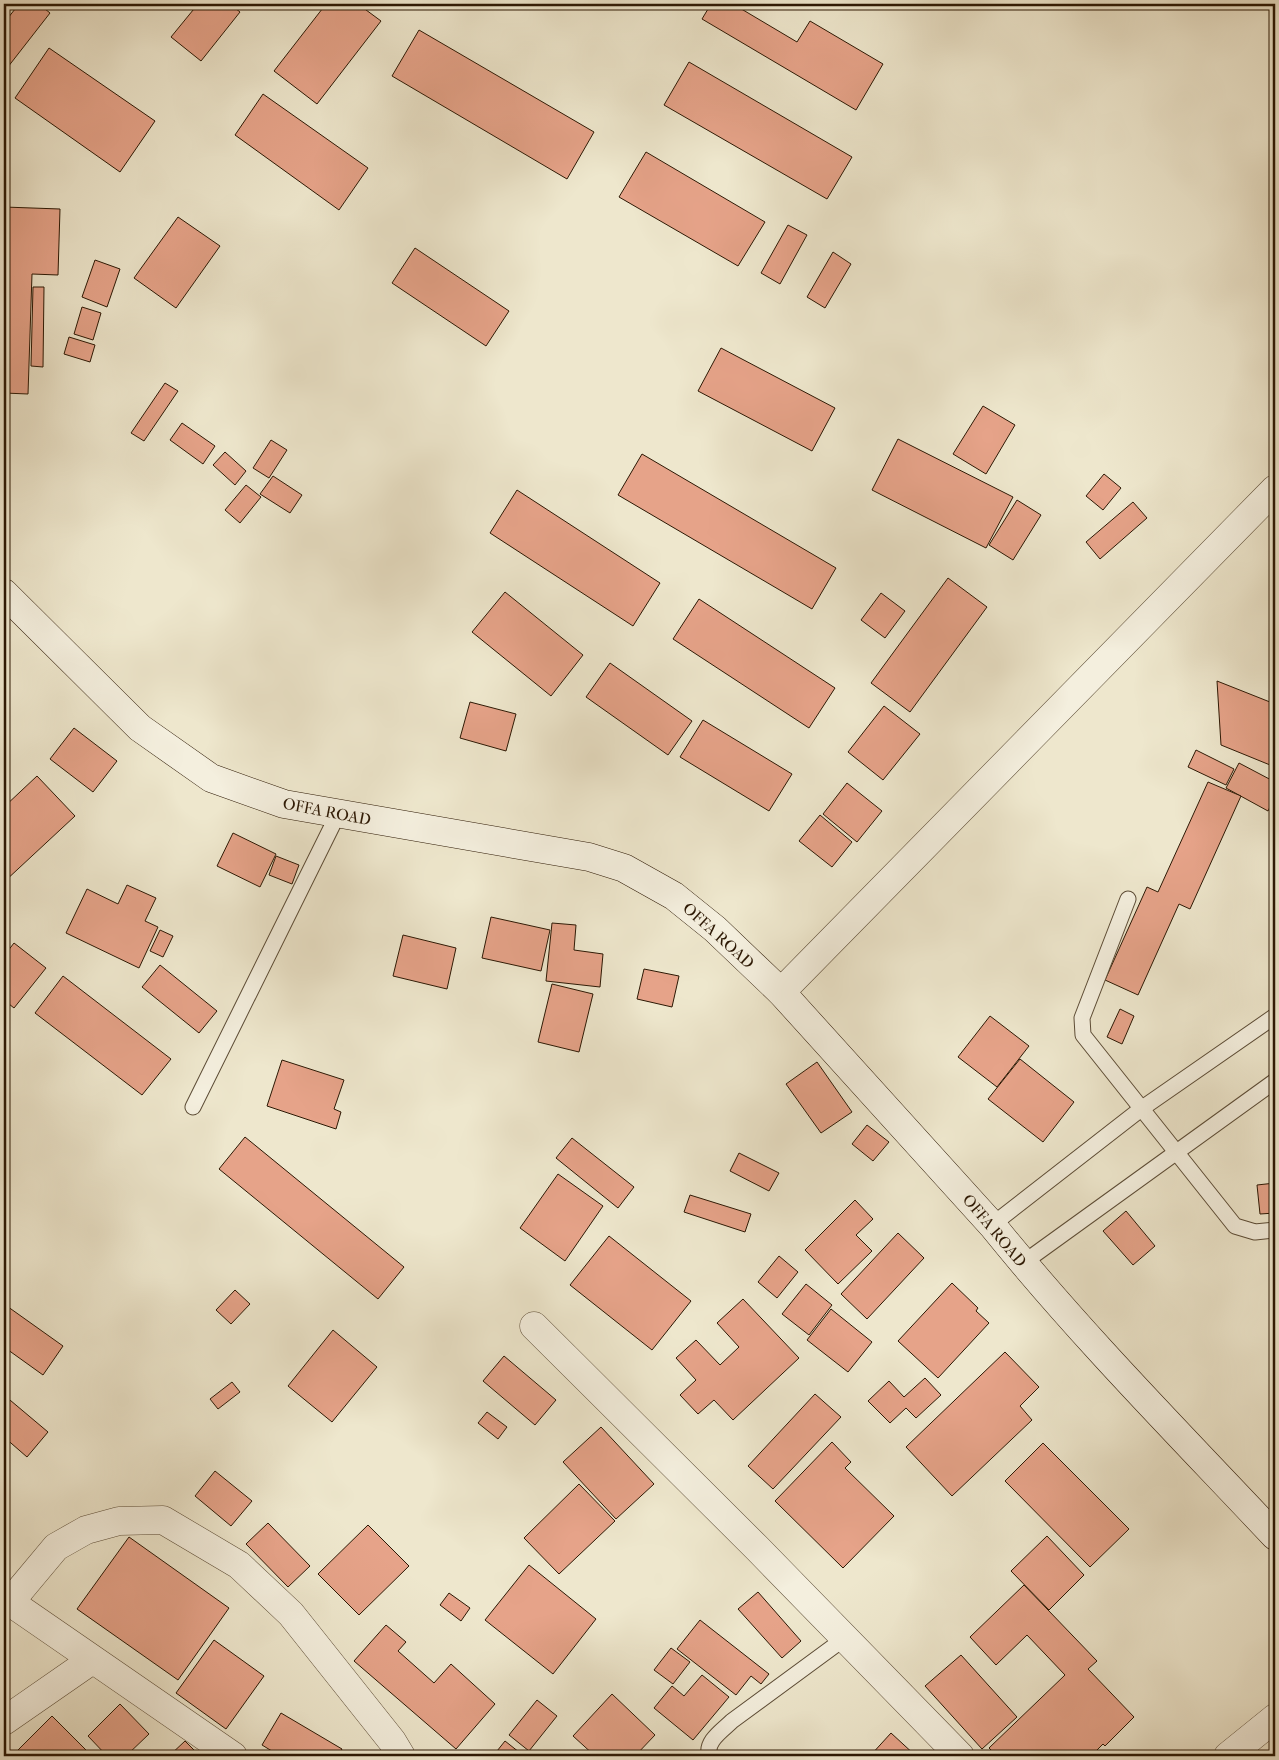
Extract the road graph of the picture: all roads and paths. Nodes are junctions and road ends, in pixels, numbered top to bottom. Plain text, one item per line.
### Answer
1 (1275, 489) edge
2 (4, 593) edge
3 (338, 814) junction
4 (1128, 899) dead end
5 (781, 992) junction
6 (1275, 1016) edge
7 (1275, 1081) edge
8 (193, 1107) dead end
9 (1141, 1109) junction
10 (1176, 1151) junction
11 (992, 1225) junction
12 (1275, 1230) edge
13 (1023, 1263) junction
14 (534, 1326) dead end
15 (1275, 1536) edge
16 (7, 1600) edge
17 (845, 1638) junction
18 (92, 1660) junction
19 (1275, 1718) edge
20 (4, 1721) edge
21 (234, 1756) edge
22 (401, 1756) edge
23 (710, 1756) edge
24 (960, 1756) edge
25 (1228, 1756) edge

1 - 5 street
2 - 3 street, OFFA ROAD
3 - 5 street, OFFA ROAD
3 - 8 lane
4 - 9 lane
5 - 11 street, OFFA ROAD
6 - 9 lane
7 - 10 lane
9 - 10 lane
9 - 11 lane
10 - 12 lane
10 - 13 lane
11 - 13 street, OFFA ROAD
13 - 15 street, OFFA ROAD
14 - 17 street
16 - 18 street
16 - 22 street
17 - 23 lane
17 - 24 street
18 - 20 street
18 - 21 street
19 - 25 street

